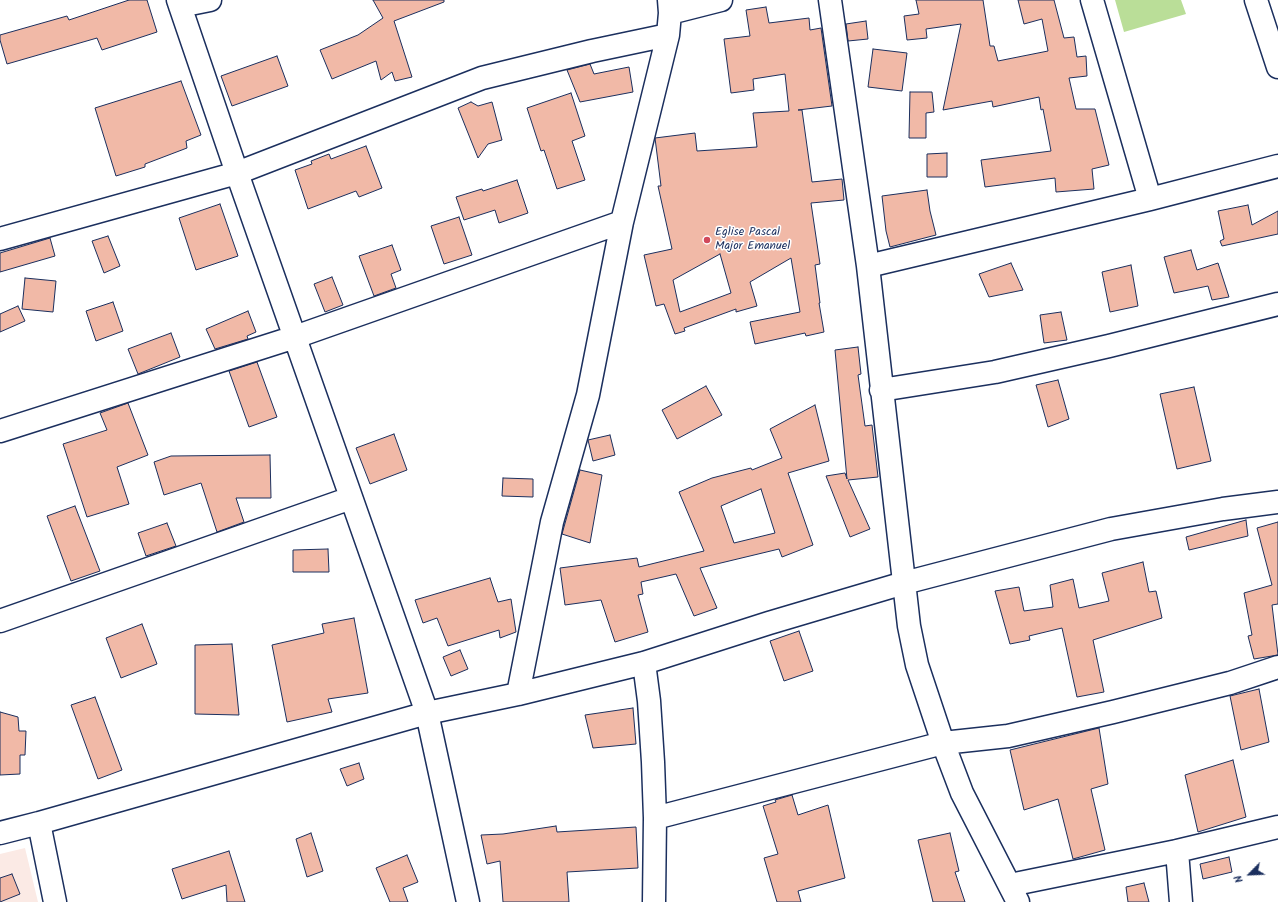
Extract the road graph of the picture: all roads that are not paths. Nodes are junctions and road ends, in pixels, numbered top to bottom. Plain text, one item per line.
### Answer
1 (210, 0) edge
2 (721, 0) edge
3 (830, 0) edge
4 (1092, 0) edge
5 (1256, 0) edge
6 (179, 3) edge
7 (669, 7) edge
8 (668, 35) junction
9 (1278, 67) edge
10 (1278, 166) edge
11 (237, 173) junction
12 (1150, 198) junction
13 (622, 222) junction
14 (0, 239) edge
15 (868, 266) junction
16 (1278, 304) edge
17 (295, 337) junction
18 (881, 390) junction
19 (0, 431) edge
20 (351, 498) junction
21 (1278, 502) edge
22 (904, 583) junction
23 (0, 621) edge
24 (644, 663) junction
25 (1278, 667) edge
26 (518, 694) junction
27 (427, 713) junction
28 (943, 743) junction
29 (656, 818) junction
30 (39, 823) junction
31 (1278, 827) edge
32 (0, 833) edge
33 (1177, 851) junction
34 (1014, 894) edge
35 (55, 902) edge
36 (468, 902) edge
37 (654, 902) edge
38 (1181, 902) edge

1 - 6 street
2 - 7 street
3 - 15 street
4 - 12 street
5 - 9 street
6 - 11 street
7 - 8 street
8 - 11 street
8 - 13 street
10 - 12 street
11 - 14 street
11 - 17 street
12 - 15 street
13 - 17 street
13 - 26 street
15 - 18 street
16 - 18 street
17 - 19 street
17 - 20 street
18 - 22 street
20 - 23 street
20 - 27 street
21 - 22 street
22 - 24 street
22 - 28 street
24 - 26 street
24 - 29 street
25 - 28 street
26 - 27 street
27 - 30 street
27 - 36 street
28 - 29 street
28 - 34 street
29 - 37 street
30 - 32 street
30 - 35 street
31 - 33 street
33 - 34 street
33 - 38 street

